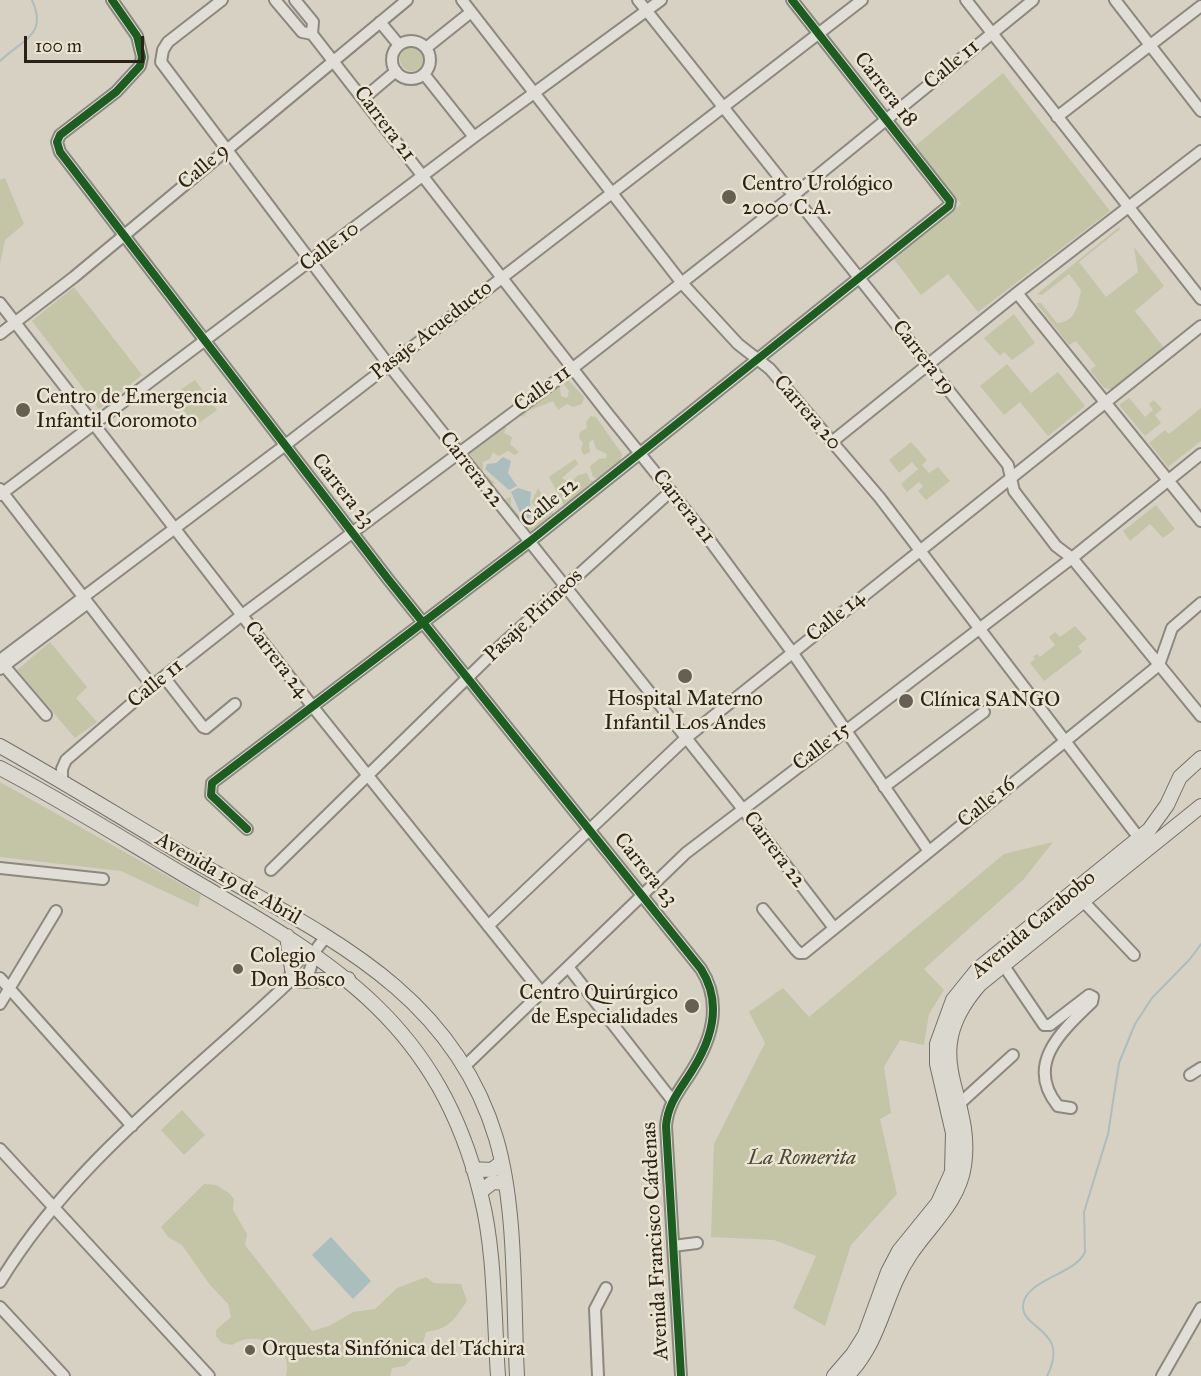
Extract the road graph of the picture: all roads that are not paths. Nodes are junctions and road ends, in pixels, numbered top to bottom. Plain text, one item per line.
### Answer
1 (112, 0) edge
2 (222, 0) edge
3 (275, 0) edge
4 (295, 0) edge
5 (407, 0) edge
6 (462, 0) edge
7 (638, 0) edge
8 (661, 0) edge
9 (792, 0) edge
10 (862, 0) edge
11 (966, 0) edge
12 (1033, 0) edge
13 (1115, 0) edge
14 (1201, 6) edge
15 (646, 11) junction
16 (471, 12) junction
17 (380, 22) junction
18 (991, 33) junction
19 (312, 34) junction
20 (819, 35) junction
21 (399, 45) junction
22 (1150, 45) junction
23 (426, 48) junction
24 (334, 60) junction
25 (396, 71) junction
26 (424, 74) junction
27 (535, 93) junction
28 (364, 98) junction
29 (723, 109) junction
30 (1201, 111) edge
31 (1057, 117) junction
32 (887, 121) junction
33 (474, 137) junction
34 (227, 148) junction
35 (1201, 150) edge
36 (424, 176) junction
37 (611, 192) junction
38 (795, 194) junction
39 (950, 201) joint
40 (1128, 207) junction
41 (122, 235) junction
42 (310, 262) junction
43 (502, 276) junction
44 (859, 276) junction
45 (681, 282) junction
46 (1017, 293) junction
47 (1201, 299) edge
48 (0, 303) edge
49 (16, 322) junction
50 (1201, 326) edge
51 (0, 334) edge
52 (204, 341) junction
53 (757, 358) junction
54 (388, 364) junction
55 (928, 364) junction
56 (573, 368) junction
57 (1107, 402) junction
58 (94, 423) junction
59 (833, 441) junction
60 (284, 446) junction
61 (457, 452) junction
62 (640, 454) junction
63 (1201, 454) edge
64 (1010, 479) junction
65 (1169, 480) junction
66 (671, 491) junction
67 (1, 492) edge
68 (1201, 521) edge
69 (175, 528) junction
70 (351, 532) junction
71 (530, 542) junction
72 (921, 549) junction
73 (1072, 558) junction
74 (565, 585) junction
75 (86, 600) junction
76 (1201, 603) edge
77 (242, 615) junction
78 (423, 624) junction
79 (980, 628) junction
80 (792, 652) junction
81 (1, 664) edge
82 (1158, 665) junction
83 (164, 677) junction
84 (467, 679) junction
85 (152, 686) junction
86 (235, 704) dead end
87 (313, 708) junction
88 (984, 712) dead end
89 (46, 715) dead end
90 (1201, 716) edge
91 (844, 730) junction
92 (686, 738) junction
93 (1063, 741) junction
94 (0, 746) edge
95 (1201, 758) edge
96 (0, 768) edge
97 (368, 774) junction
98 (62, 781) junction
99 (884, 787) junction
100 (1201, 806) edge
101 (742, 808) junction
102 (247, 829) dead end
103 (589, 829) junction
104 (1139, 838) junction
105 (928, 850) junction
106 (0, 867) edge
107 (271, 870) dead end
108 (103, 879) dead end
109 (642, 896) junction
110 (1083, 901) junction
111 (763, 909) dead end
112 (56, 911) dead end
113 (488, 926) junction
114 (834, 928) junction
115 (287, 936) junction
116 (326, 937) junction
117 (314, 954) junction
118 (1134, 956) dead end
119 (1004, 966) junction
120 (569, 968) junction
121 (379, 972) junction
122 (293, 977) junction
123 (0, 978) edge
124 (348, 979) junction
125 (11, 990) junction
126 (542, 993) junction
127 (367, 995) junction
128 (0, 1004) edge
129 (714, 1008) joint
130 (1013, 1055) dead end
131 (465, 1066) junction
132 (1201, 1068) edge
133 (1190, 1075) dead end
134 (672, 1100) junction
135 (958, 1105) junction
136 (1071, 1108) dead end
137 (132, 1126) junction
138 (0, 1149) edge
139 (502, 1162) junction
140 (473, 1169) junction
141 (505, 1183) junction
142 (480, 1192) junction
143 (53, 1205) junction
144 (697, 1243) dead end
145 (673, 1246) junction
146 (0, 1282) edge
147 (606, 1288) dead end
148 (0, 1307) edge
149 (1201, 1308) edge
150 (1197, 1325) edge
151 (64, 1376) edge
152 (209, 1376) edge
153 (498, 1376) edge
154 (517, 1376) edge
155 (598, 1376) edge
156 (681, 1376) edge
157 (834, 1376) edge
158 (847, 1376) edge
159 (1162, 1376) edge

1 - 41 street, Carrera 23
2 - 34 street, Carrera 22
3 - 19 street, Carrera 21
4 - 19 street, Carrera 21
5 - 17 street, Calle 9
6 - 16 street, Carrera 20
7 - 15 street, Carrera 19
8 - 15 street, Calle 10
9 - 20 street, Carrera 18
10 - 20 street, Pasaje Acueducto
11 - 18 street
12 - 18 street, Calle 11
13 - 22 street
14 - 22 street
15 - 27 street, Calle 10
15 - 29 street, Carrera 19
16 - 23 street
16 - 27 street, Carrera 20
17 - 21 street
17 - 24 street, Calle 9
18 - 31 street
18 - 32 street, Calle 11
19 - 24 street, Carrera 21
20 - 29 street, Pasaje Acueducto
20 - 32 street, Carrera 18
21 - 23 street
21 - 25 street
22 - 30 street
22 - 31 street
23 - 26 street
24 - 28 street, Carrera 21
24 - 34 street, Calle 9
25 - 26 street
25 - 28 street
26 - 33 street
27 - 33 street, Calle 10
27 - 37 street, Carrera 20
28 - 36 street, Carrera 21
29 - 37 street, Pasaje Acueducto
29 - 38 street, Carrera 19
31 - 40 street
32 - 38 street, Calle 11
32 - 39 street, Carrera 18
33 - 36 street, Calle 10
34 - 41 street, Calle 9
34 - 42 street, Carrera 22
35 - 40 street
36 - 42 street, Calle 10
36 - 43 street, Carrera 21
37 - 43 street, Pasaje Acueducto
37 - 45 street, Carrera 20
38 - 44 street, Carrera 19
38 - 45 street, Calle 11
39 - 44 street, Calle 12
40 - 46 street
40 - 47 street
41 - 49 street, Calle 9
41 - 52 street, Carrera 23
42 - 52 street, Calle 10
42 - 54 street, Carrera 22
43 - 54 street, Pasaje Acueducto
43 - 56 street, Carrera 21
44 - 53 street, Calle 12
44 - 55 street, Carrera 19
45 - 53 street, Carrera 20
45 - 56 street, Calle 11
46 - 55 street
46 - 57 street
48 - 49 street, Carrera 24
49 - 51 street, Calle 9
49 - 58 street, Carrera 24
50 - 57 street, Calle 14
52 - 58 street, Calle 10
52 - 60 street, Carrera 23
53 - 59 street, Carrera 20
53 - 62 street, Calle 12
54 - 60 street, Pasaje Acueducto
54 - 61 street, Carrera 22
55 - 59 street
55 - 64 street, Carrera 19
56 - 61 street, Calle 11
56 - 62 street, Carrera 21
57 - 64 street, Calle 14
57 - 65 street
58 - 67 street, Calle 10
58 - 69 street, Carrera 24
59 - 72 street, Carrera 20
60 - 69 street, Pasaje Acueducto
60 - 70 street, Carrera 23
61 - 70 street, Calle 11
61 - 71 street, Carrera 22
62 - 66 street, Carrera 21
62 - 71 street, Calle 12
63 - 65 street, Calle 15
64 - 72 street, Calle 14
64 - 73 street, Carrera 19
65 - 68 street
65 - 73 street, Calle 15
66 - 74 street, Pasaje Pirineos
66 - 80 street, Carrera 21
67 - 75 street
69 - 75 street, Pasaje Acueducto
69 - 77 street, Carrera 24
70 - 77 street, Calle 11
70 - 78 street, Carrera 23
71 - 74 street, Carrera 22
71 - 78 street, Calle 12
72 - 79 street, Carrera 20
72 - 80 street, Calle 14
73 - 79 street, Calle 15
73 - 82 street, Carrera 19
74 - 84 street, Pasaje Pirineos
74 - 92 street, Carrera 22
75 - 81 street, Pasaje Acueducto
75 - 85 street
76 - 82 street
77 - 83 street, Calle 11
77 - 87 street, Carrera 24
78 - 84 street, Carrera 23
78 - 87 street, Calle 12
79 - 91 street, Calle 15
79 - 93 street, Carrera 20
80 - 91 street, Carrera 21
80 - 92 street, Calle 14
81 - 89 street
82 - 90 street, Carrera 19
82 - 93 street, Calle 16
83 - 85 street, Calle 11
83 - 86 street
84 - 97 street, Pasaje Pirineos
84 - 103 street, Carrera 23
85 - 98 street, Calle 11
87 - 97 street, Carrera 24
87 - 102 street, Calle 12
88 - 99 street
91 - 99 street, Carrera 21
91 - 101 street, Calle 15
92 - 101 street, Carrera 22
92 - 103 street, Calle 14
93 - 104 street, Carrera 20
93 - 105 street, Calle 16
94 - 98 main road, Avenida 19 de Abril
95 - 104 main road, Avenida Carabobo
96 - 115 main road, Avenida 19 de Abril
97 - 107 street, Pasaje Pirineos
97 - 113 street, Carrera 24
98 - 116 main road, Avenida 19 de Abril
99 - 105 street, Carrera 21
100 - 110 main road, Avenida Carabobo
101 - 109 street, Calle 15
101 - 114 street, Carrera 22
103 - 109 street, Carrera 23
103 - 113 street, Calle 14
104 - 157 main road, Avenida Carabobo
105 - 114 street, Calle 16
106 - 108 street
109 - 120 street, Calle 15
109 - 129 street, Carrera 23
110 - 118 street
110 - 119 main road, Avenida Carabobo
111 - 114 street, Calle 16
112 - 125 street
113 - 126 street, Carrera 24
115 - 117 main road, Avenida 19 de Abril
115 - 122 main road
116 - 117 street
116 - 121 main road, Avenida 19 de Abril
117 - 122 street
117 - 124 main road, Avenida 19 de Abril
119 - 135 main road, Avenida Carabobo
119 - 136 street
120 - 126 street, Calle 15
120 - 134 street
121 - 127 main road
121 - 131 main road, Avenida 19 de Abril
122 - 124 main road
122 - 137 street
123 - 125 street
124 - 127 main road, Avenida 19 de Abril
125 - 128 street
125 - 137 street
126 - 131 street, Calle 15
127 - 140 main road, Avenida 19 de Abril
129 - 134 street, Avenida Francisco Cárdenas
130 - 135 street
131 - 139 main road, Avenida 19 de Abril
132 - 133 street
134 - 145 street, Avenida Francisco Cárdenas
135 - 158 main road, Avenida Carabobo
137 - 143 street
138 - 143 street
139 - 140 main road
139 - 141 main road, Avenida 19 de Abril
140 - 142 main road, Avenida 19 de Abril
141 - 142 main road
141 - 154 main road, Avenida 19 de Abril
142 - 153 main road, Avenida 19 de Abril
143 - 146 street
143 - 152 street
144 - 145 street
145 - 156 street, Avenida Francisco Cárdenas
147 - 155 street
148 - 151 street
149 - 150 street
150 - 159 street

